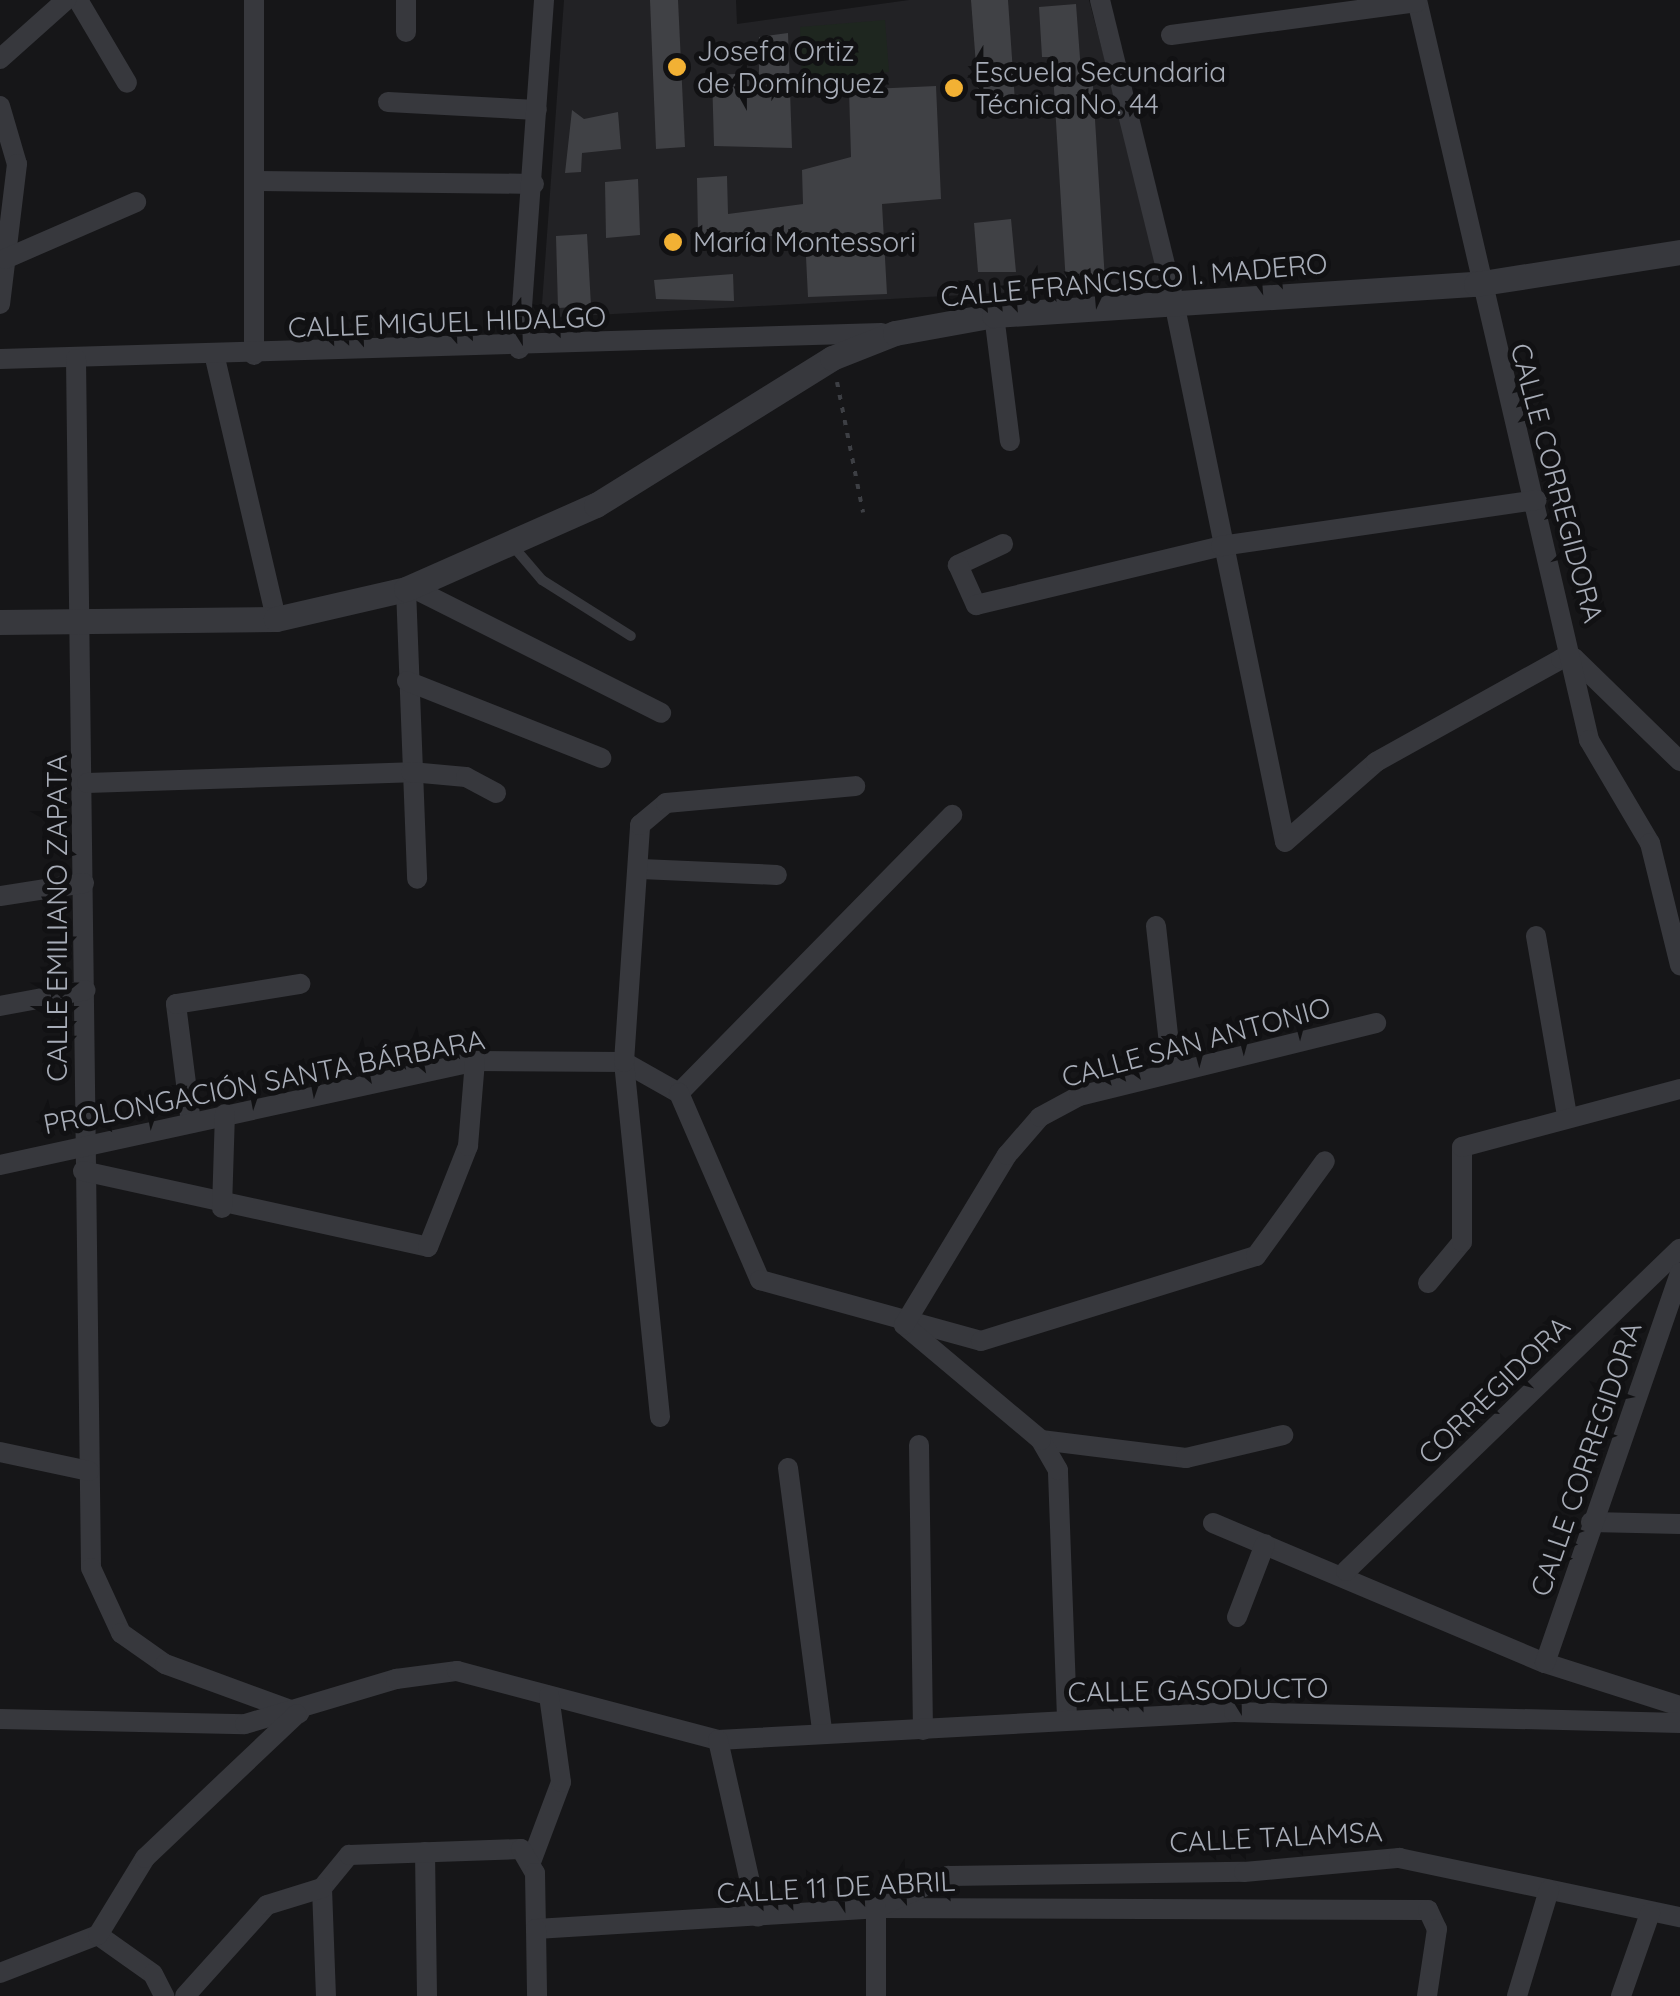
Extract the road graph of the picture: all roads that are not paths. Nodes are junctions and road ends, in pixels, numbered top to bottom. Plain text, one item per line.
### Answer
1 (66, 0) edge
2 (78, 0) edge
3 (254, 0) edge
4 (406, 0) edge
5 (544, 0) edge
6 (1100, 0) edge
7 (1417, 1) edge
8 (406, 32) dead end
9 (1172, 35) dead end
10 (0, 59) edge
11 (127, 83) dead end
12 (388, 102) dead end
13 (0, 106) edge
14 (537, 110) junction
15 (258, 182) junction
16 (534, 184) junction
17 (136, 202) dead end
18 (1680, 252) edge
19 (5, 258) junction
20 (1476, 284) junction
21 (1174, 302) junction
22 (0, 304) edge
23 (994, 316) junction
24 (895, 333) junction
25 (519, 349) junction
26 (254, 355) junction
27 (215, 358) junction
28 (0, 359) edge
29 (76, 360) junction
30 (1010, 441) dead end
31 (1537, 500) junction
32 (1003, 544) dead end
33 (512, 546) junction
34 (1221, 546) junction
35 (409, 588) junction
36 (276, 620) junction
37 (0, 622) edge
38 (80, 624) junction
39 (631, 636) dead end
40 (1574, 658) junction
41 (407, 681) junction
42 (661, 713) dead end
43 (601, 758) dead end
44 (1680, 762) edge
45 (412, 772) junction
46 (87, 782) junction
47 (855, 786) dead end
48 (496, 793) dead end
49 (952, 815) dead end
50 (641, 869) junction
51 (777, 875) dead end
52 (417, 879) dead end
53 (84, 883) junction
54 (0, 896) edge
55 (1156, 926) dead end
56 (1536, 936) dead end
57 (1680, 965) edge
58 (300, 984) dead end
59 (86, 990) junction
60 (0, 1006) edge
61 (1376, 1022) dead end
62 (475, 1062) junction
63 (624, 1062) junction
64 (1172, 1071) junction
65 (1680, 1088) edge
66 (679, 1093) junction
67 (225, 1114) junction
68 (1568, 1116) junction
69 (191, 1123) junction
70 (0, 1148) edge
71 (30, 1157) junction
72 (1326, 1161) dead end
73 (83, 1162) junction
74 (0, 1165) edge
75 (222, 1208) junction
76 (1680, 1248) edge
77 (1680, 1273) edge
78 (1428, 1283) dead end
79 (904, 1325) junction
80 (660, 1417) dead end
81 (1283, 1435) dead end
82 (1041, 1440) junction
83 (919, 1445) dead end
84 (0, 1452) edge
85 (788, 1468) dead end
86 (89, 1471) junction
87 (1214, 1522) dead end
88 (1591, 1522) junction
89 (1680, 1524) edge
90 (1265, 1544) junction
91 (1346, 1571) junction
92 (1237, 1618) dead end
93 (1545, 1663) junction
94 (549, 1696) junction
95 (1680, 1706) edge
96 (299, 1713) junction
97 (0, 1718) edge
98 (1067, 1718) junction
99 (1680, 1723) edge
100 (822, 1729) junction
101 (923, 1730) junction
102 (718, 1740) junction
103 (425, 1852) junction
104 (531, 1862) junction
105 (322, 1888) junction
106 (1550, 1890) junction
107 (876, 1908) junction
108 (1650, 1913) junction
109 (758, 1917) junction
110 (1680, 1917) edge
111 (536, 1929) junction
112 (98, 1935) junction
113 (0, 1973) edge
114 (164, 1996) edge
115 (184, 1996) edge
116 (326, 1996) edge
117 (428, 1996) edge
118 (536, 1996) edge
119 (876, 1996) edge
120 (1427, 1996) edge
121 (1517, 1996) edge
122 (1621, 1996) edge

1 - 10 street
2 - 11 street
3 - 15 street
4 - 8 street
5 - 14 street
6 - 21 street
7 - 9 street
7 - 20 street, CALLE CORREGIDORA
12 - 14 street
13 - 19 street
14 - 16 street
15 - 16 street
15 - 26 street
16 - 25 street
17 - 19 street
18 - 20 street, CALLE FRANCISCO I. MADERO
19 - 22 street
20 - 21 street, CALLE FRANCISCO I. MADERO
20 - 31 street, CALLE CORREGIDORA
21 - 23 street, CALLE FRANCISCO I. MADERO
21 - 34 street
23 - 24 street, CALLE FRANCISCO I. MADERO
23 - 30 street
24 - 25 street, CALLE MIGUEL HIDALGO
24 - 33 street, CALLE FRANCISCO I. MADERO
25 - 26 street, CALLE MIGUEL HIDALGO
26 - 27 street, CALLE MIGUEL HIDALGO
27 - 29 street, CALLE MIGUEL HIDALGO
27 - 36 street
28 - 29 street, CALLE MIGUEL HIDALGO
29 - 38 street, CALLE EMILIANO ZAPATA
31 - 34 street
31 - 40 street, CALLE CORREGIDORA
32 - 34 street
33 - 35 street, CALLE FRANCISCO I. MADERO
33 - 39 lane
34 - 40 street
35 - 36 street, CALLE FRANCISCO I. MADERO
35 - 41 street
35 - 42 street
36 - 38 street, CALLE FRANCISCO I. MADERO
37 - 38 street, CALLE FRANCISCO I. MADERO
38 - 46 street, CALLE EMILIANO ZAPATA
40 - 44 street
40 - 57 street, CALLE CORREGIDORA
41 - 43 street
41 - 45 street
45 - 46 street
45 - 48 street
45 - 52 street
46 - 53 street, CALLE EMILIANO ZAPATA
47 - 50 street
49 - 66 street
50 - 51 street
50 - 63 street
53 - 54 street
53 - 59 street, CALLE EMILIANO ZAPATA
55 - 64 street
56 - 68 street
58 - 69 street
59 - 60 street
59 - 73 street, CALLE EMILIANO ZAPATA
61 - 64 street, CALLE SAN ANTONIO
62 - 63 street, PROLONGACIÓN SANTA BÁRBARA
62 - 67 street, PROLONGACIÓN SANTA BÁRBARA
62 - 75 street
63 - 66 street, PROLONGACIÓN SANTA BÁRBARA
63 - 80 street
64 - 79 street, CALLE SAN ANTONIO
65 - 68 street
66 - 79 street
67 - 69 street, PROLONGACIÓN SANTA BÁRBARA
67 - 75 street
68 - 78 street
69 - 73 street, PROLONGACIÓN SANTA BÁRBARA
70 - 71 street, PROLONGACIÓN SANTA BÁRBARA
71 - 73 street, PROLONGACIÓN SANTA BÁRBARA
71 - 74 street, PROLONGACIÓN SANTA BÁRBARA
72 - 79 street
73 - 75 street
73 - 86 street, CALLE EMILIANO ZAPATA
76 - 91 street, CORREGIDORA
77 - 88 street, CALLE CORREGIDORA
79 - 82 street
81 - 82 street
82 - 98 street
83 - 101 street
84 - 86 street
85 - 100 street
86 - 96 street, CALLE EMILIANO ZAPATA
87 - 90 street
88 - 89 street
88 - 93 street, CALLE CORREGIDORA
90 - 91 street
90 - 92 street
91 - 93 street
93 - 95 street
94 - 96 street
94 - 102 street
94 - 104 street
96 - 97 street
96 - 112 street
98 - 99 street, CALLE GASODUCTO
98 - 101 street, CALLE GASODUCTO
100 - 101 street, CALLE GASODUCTO
100 - 102 street, CALLE GASODUCTO
102 - 109 street
103 - 104 street
103 - 105 street
103 - 117 street
104 - 111 street
105 - 115 street
105 - 116 street
106 - 107 street, CALLE TALAMSA
106 - 108 street, CALLE TALAMSA
106 - 121 street
107 - 109 street, CALLE 11 DE ABRIL
107 - 119 street
107 - 120 street, CALLE 11 DE ABRIL
108 - 110 street, CALLE TALAMSA
108 - 122 street
109 - 111 street, CALLE 11 DE ABRIL
111 - 118 street
112 - 113 street
112 - 114 street

